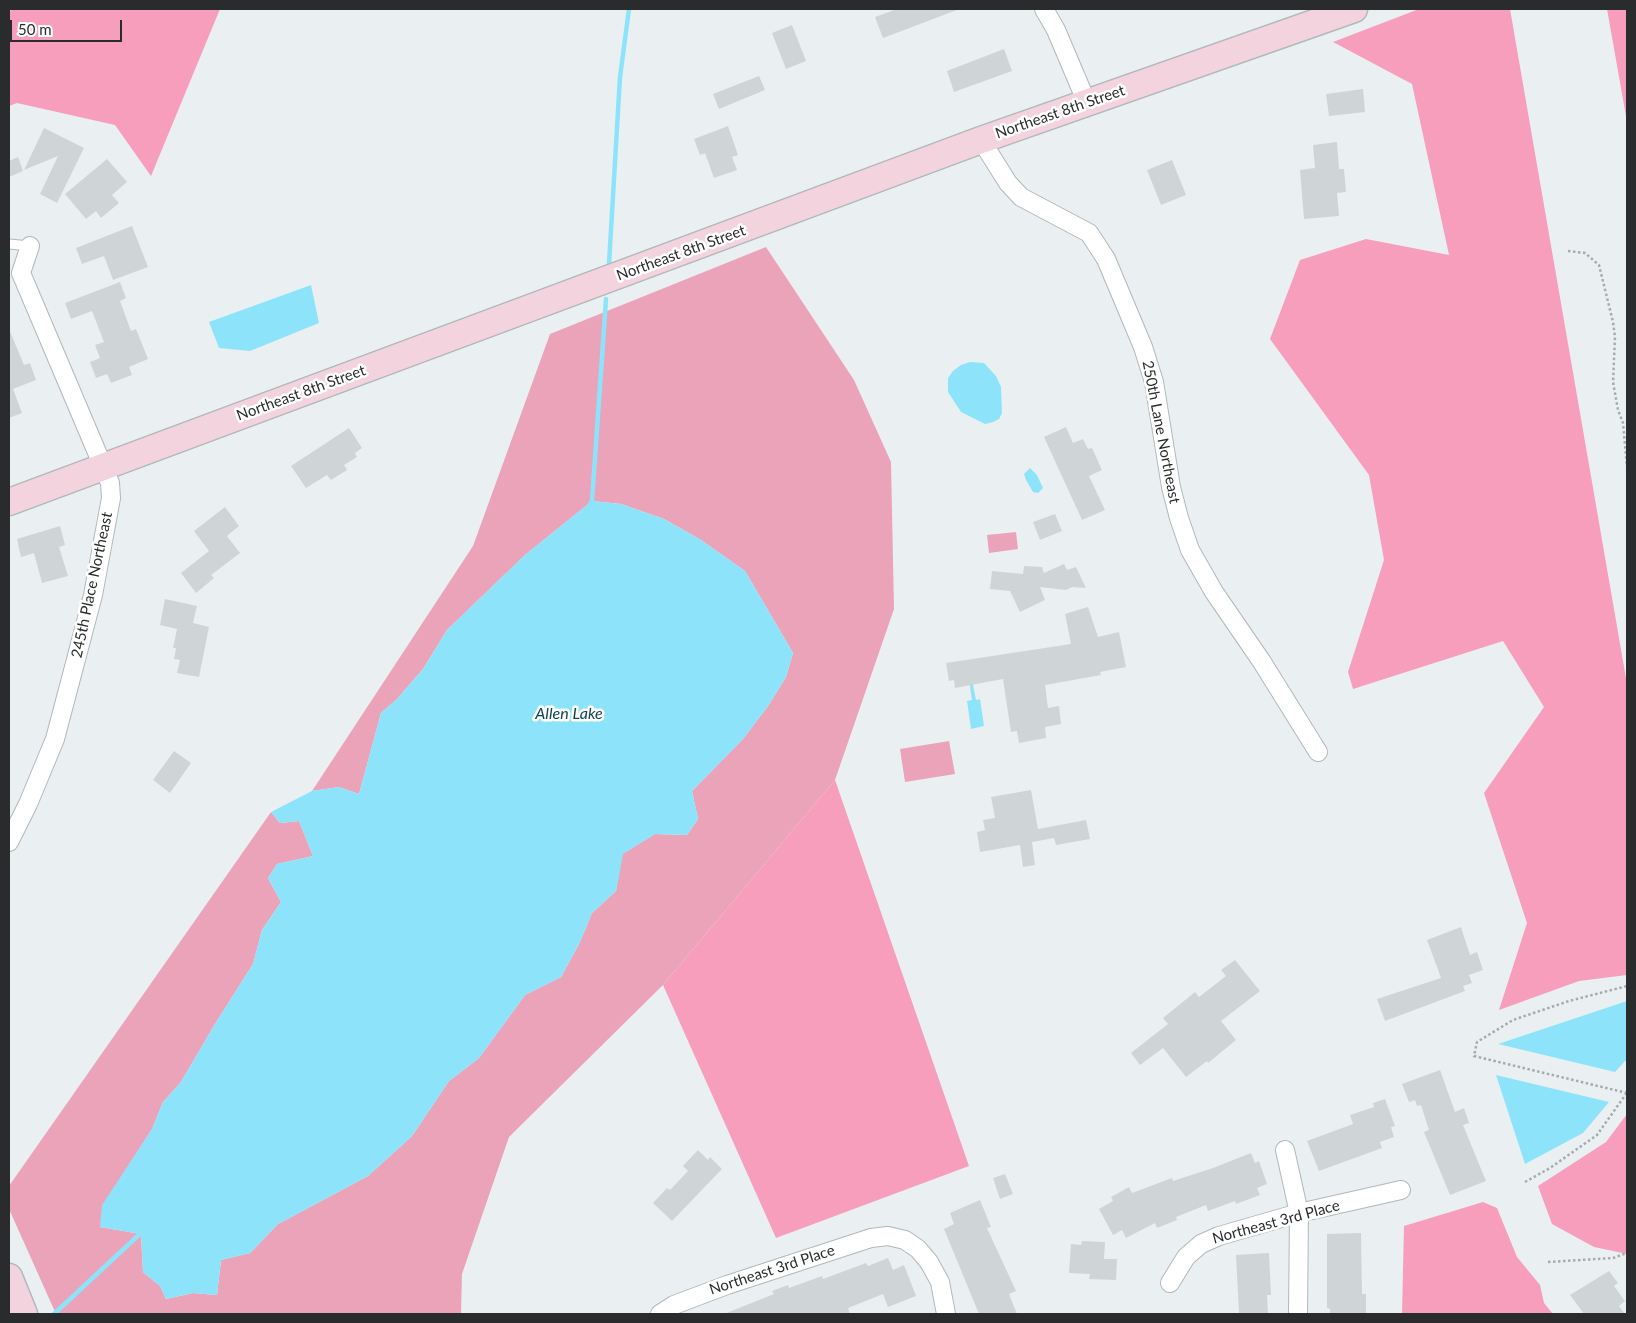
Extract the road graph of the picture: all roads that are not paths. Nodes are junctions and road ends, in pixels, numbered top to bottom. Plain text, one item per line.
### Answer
1 (1044, 9) edge
2 (1354, 9) edge
3 (1087, 103) junction
4 (981, 140) junction
5 (9, 244) edge
6 (30, 246) joint
7 (103, 466) junction
8 (9, 502) edge
9 (1318, 752) dead end
10 (9, 842) edge
11 (1285, 1150) dead end
12 (1401, 1190) dead end
13 (1299, 1213) junction
14 (9, 1276) edge
15 (1170, 1283) dead end
16 (24, 1314) edge
17 (660, 1314) edge
18 (946, 1314) edge
19 (1298, 1314) edge

1 - 3 street
2 - 3 street, Northeast 8th Street
3 - 4 street, Northeast 8th Street
4 - 7 street, Northeast 8th Street
4 - 9 street, 250th Lane Northeast
5 - 6 lane
6 - 7 street, 245th Place Northeast
7 - 8 street, Northeast 8th Street
7 - 10 street, 245th Place Northeast
11 - 13 street
12 - 13 street, Northeast 3rd Place
13 - 15 street, Northeast 3rd Place
13 - 19 street
14 - 16 street
17 - 18 street, Northeast 3rd Place

